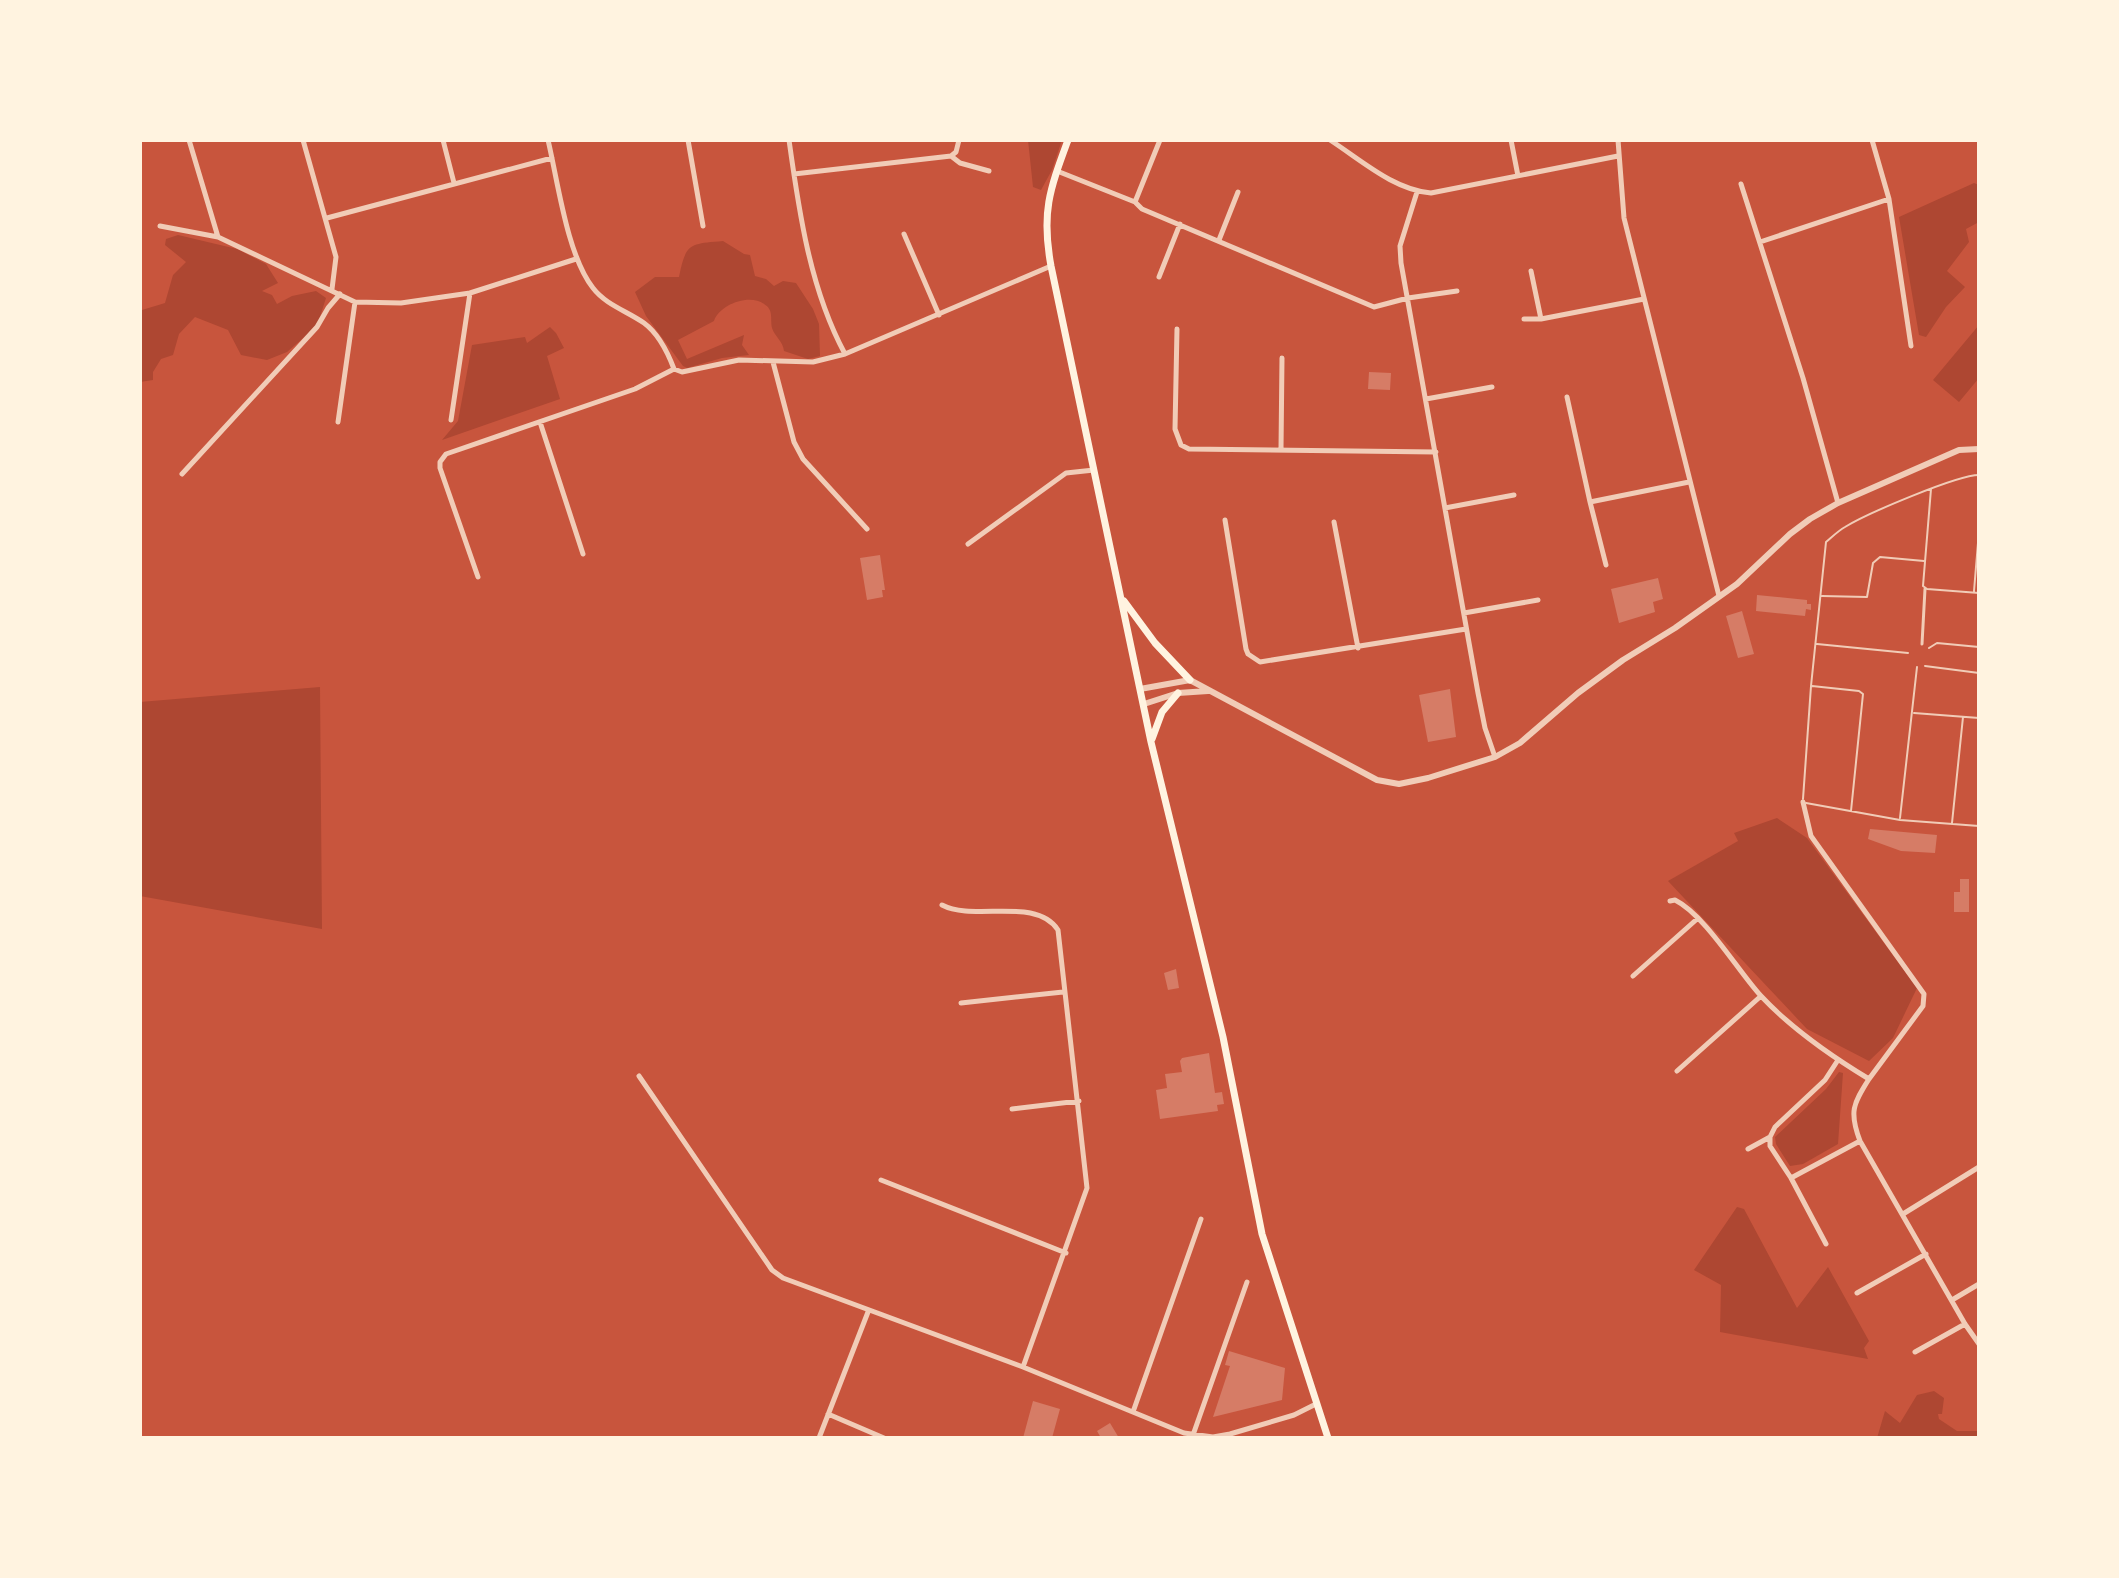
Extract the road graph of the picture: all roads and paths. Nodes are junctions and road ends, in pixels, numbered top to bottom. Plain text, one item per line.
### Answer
1 (189, 140) edge
2 (303, 140) edge
3 (443, 140) edge
4 (548, 140) edge
5 (688, 140) edge
6 (789, 140) edge
7 (959, 140) edge
8 (1068, 140) edge
9 (1160, 140) edge
10 (1330, 140) edge
11 (1511, 140) edge
12 (1618, 140) edge
13 (1872, 140) edge
14 (951, 156) junction
15 (1618, 156) junction
16 (552, 158) junction
17 (989, 171) dead end
18 (1057, 171) junction
19 (794, 174) junction
20 (1518, 176) junction
21 (454, 183) junction
22 (1741, 184) dead end
23 (1238, 192) dead end
24 (1417, 192) junction
25 (1889, 199) junction
26 (1135, 202) junction
27 (327, 218) junction
28 (1180, 224) junction
29 (160, 226) dead end
30 (703, 226) dead end
31 (904, 234) dead end
32 (218, 237) junction
33 (1219, 240) junction
34 (1760, 242) junction
35 (576, 259) junction
36 (1051, 266) junction
37 (1531, 271) dead end
38 (1159, 277) dead end
39 (332, 289) junction
40 (1457, 291) dead end
41 (470, 293) junction
42 (340, 294) junction
43 (1408, 298) junction
44 (1644, 299) junction
45 (355, 302) junction
46 (939, 315) junction
47 (1524, 319) dead end
48 (1541, 319) junction
49 (1177, 329) dead end
50 (1911, 346) dead end
51 (845, 354) junction
52 (1282, 358) dead end
53 (773, 362) junction
54 (674, 369) junction
55 (1492, 387) dead end
56 (1567, 397) dead end
57 (1426, 399) junction
58 (451, 420) dead end
59 (338, 422) dead end
60 (540, 422) junction
61 (1281, 449) junction
62 (1979, 449) edge
63 (1436, 452) junction
64 (1094, 470) junction
65 (182, 474) dead end
66 (1979, 475) edge
67 (1689, 482) junction
68 (1931, 489) junction
69 (1514, 495) dead end
70 (1590, 502) junction
71 (1838, 503) junction
72 (1445, 508) junction
73 (1225, 520) dead end
74 (1334, 522) dead end
75 (867, 529) dead end
76 (1979, 531) edge
77 (968, 544) dead end
78 (583, 554) dead end
79 (1925, 561) junction
80 (1606, 565) dead end
81 (478, 577) dead end
82 (1926, 589) junction
83 (1974, 593) junction
84 (1979, 593) edge
85 (1120, 596) junction
86 (1719, 596) junction
87 (1822, 596) junction
88 (1538, 600) dead end
89 (1464, 613) junction
90 (1466, 629) junction
91 (1815, 644) junction
92 (1922, 644) dead end
93 (1979, 647) edge
94 (1358, 648) junction
95 (1929, 648) dead end
96 (1908, 653) dead end
97 (1925, 666) dead end
98 (1917, 667) dead end
99 (1979, 673) edge
100 (1190, 680) junction
101 (1811, 686) junction
102 (1140, 689) junction
103 (1212, 691) junction
104 (1178, 693) junction
105 (1144, 704) junction
106 (1913, 713) junction
107 (1963, 717) junction
108 (1979, 718) edge
109 (1151, 742) junction
110 (1495, 757) junction
111 (1803, 802) junction
112 (1851, 812) junction
113 (1900, 820) junction
114 (1952, 824) junction
115 (1979, 826) edge
116 (1670, 901) dead end
117 (942, 905) dead end
118 (1697, 919) junction
119 (1633, 976) dead end
120 (1063, 992) junction
121 (1761, 996) junction
122 (961, 1003) dead end
123 (1838, 1060) junction
124 (1677, 1071) dead end
125 (639, 1076) dead end
126 (1869, 1079) junction
127 (1079, 1101) junction
128 (1012, 1109) dead end
129 (1770, 1137) junction
130 (1860, 1141) junction
131 (1748, 1149) dead end
132 (1979, 1167) edge
133 (1791, 1178) junction
134 (881, 1180) dead end
135 (1903, 1214) junction
136 (1201, 1219) dead end
137 (1826, 1244) dead end
138 (1066, 1253) junction
139 (1926, 1254) junction
140 (1247, 1282) dead end
141 (1979, 1284) edge
142 (1857, 1293) dead end
143 (1952, 1300) junction
144 (868, 1312) junction
145 (1965, 1324) junction
146 (1979, 1344) edge
147 (1915, 1352) dead end
148 (1023, 1367) junction
149 (1316, 1404) junction
150 (1133, 1412) junction
151 (828, 1414) junction
152 (1193, 1435) junction
153 (1183, 1436) edge
154 (819, 1438) edge
155 (884, 1438) edge
156 (1328, 1438) edge

1 - 32 street
2 - 27 street
3 - 21 street
4 - 16 street
5 - 30 street
6 - 19 street
7 - 14 street
8 - 18 main road
9 - 26 street
10 - 24 street
11 - 20 street
12 - 15 street
13 - 25 street
14 - 17 street
14 - 19 street
15 - 20 street
15 - 44 street
16 - 21 street
16 - 35 street
18 - 26 street
18 - 36 main road
19 - 51 street
20 - 24 street
21 - 27 street
22 - 34 street
23 - 33 street
24 - 43 street
25 - 34 street
25 - 50 street
26 - 28 street
27 - 39 street
28 - 33 street
28 - 38 street
29 - 32 street
31 - 46 street
32 - 39 street
33 - 43 street
34 - 71 street
35 - 41 street
35 - 54 street
36 - 46 street
36 - 64 main road
37 - 48 street
39 - 42 street
40 - 43 street
41 - 45 street
41 - 58 street
42 - 45 street
42 - 65 street
43 - 57 street
44 - 48 street
44 - 67 street
45 - 59 street
46 - 51 street
47 - 48 street
49 - 61 street
51 - 53 street
52 - 61 street
53 - 54 street
53 - 75 street
54 - 60 street
55 - 57 street
56 - 70 street
57 - 63 street
60 - 78 street
60 - 81 street
61 - 63 street
62 - 71 street
63 - 72 street
64 - 77 street
64 - 85 main road
66 - 68 lane
67 - 70 street
67 - 86 street
68 - 79 lane
68 - 87 lane
69 - 72 street
70 - 80 street
71 - 86 street
72 - 89 street
73 - 94 street
74 - 94 street
76 - 83 lane
79 - 82 lane
79 - 87 lane
82 - 83 lane
82 - 92 street
83 - 84 lane
85 - 100 main road
85 - 102 main road
86 - 110 street
87 - 91 lane
88 - 89 street
89 - 90 street
90 - 94 street
90 - 110 street
91 - 96 lane
91 - 101 lane
93 - 95 lane
97 - 99 lane
98 - 106 lane
100 - 102 street
100 - 103 street
101 - 111 lane
101 - 112 lane
102 - 105 main road
103 - 104 street
103 - 110 street
104 - 105 street
104 - 109 main road
105 - 109 main road
106 - 107 lane
106 - 113 lane
107 - 108 lane
107 - 114 lane
109 - 149 main road
111 - 112 lane
111 - 126 street
112 - 113 lane
113 - 114 lane
114 - 115 lane
116 - 118 street
117 - 120 street
118 - 119 street
118 - 121 street
120 - 122 street
120 - 127 street
121 - 123 street
121 - 124 street
123 - 126 street
123 - 129 street
125 - 144 street
126 - 130 street
127 - 128 street
127 - 138 street
129 - 131 street
129 - 133 street
130 - 133 street
130 - 135 street
132 - 135 street
133 - 137 street
134 - 138 street
135 - 139 street
136 - 150 street
138 - 148 street
139 - 142 street
139 - 143 street
140 - 152 street
141 - 143 street
143 - 145 street
144 - 148 street
144 - 151 street
145 - 146 street
145 - 147 street
148 - 150 street
149 - 152 street
149 - 156 main road
150 - 153 street
151 - 154 street
151 - 155 street
152 - 153 street

